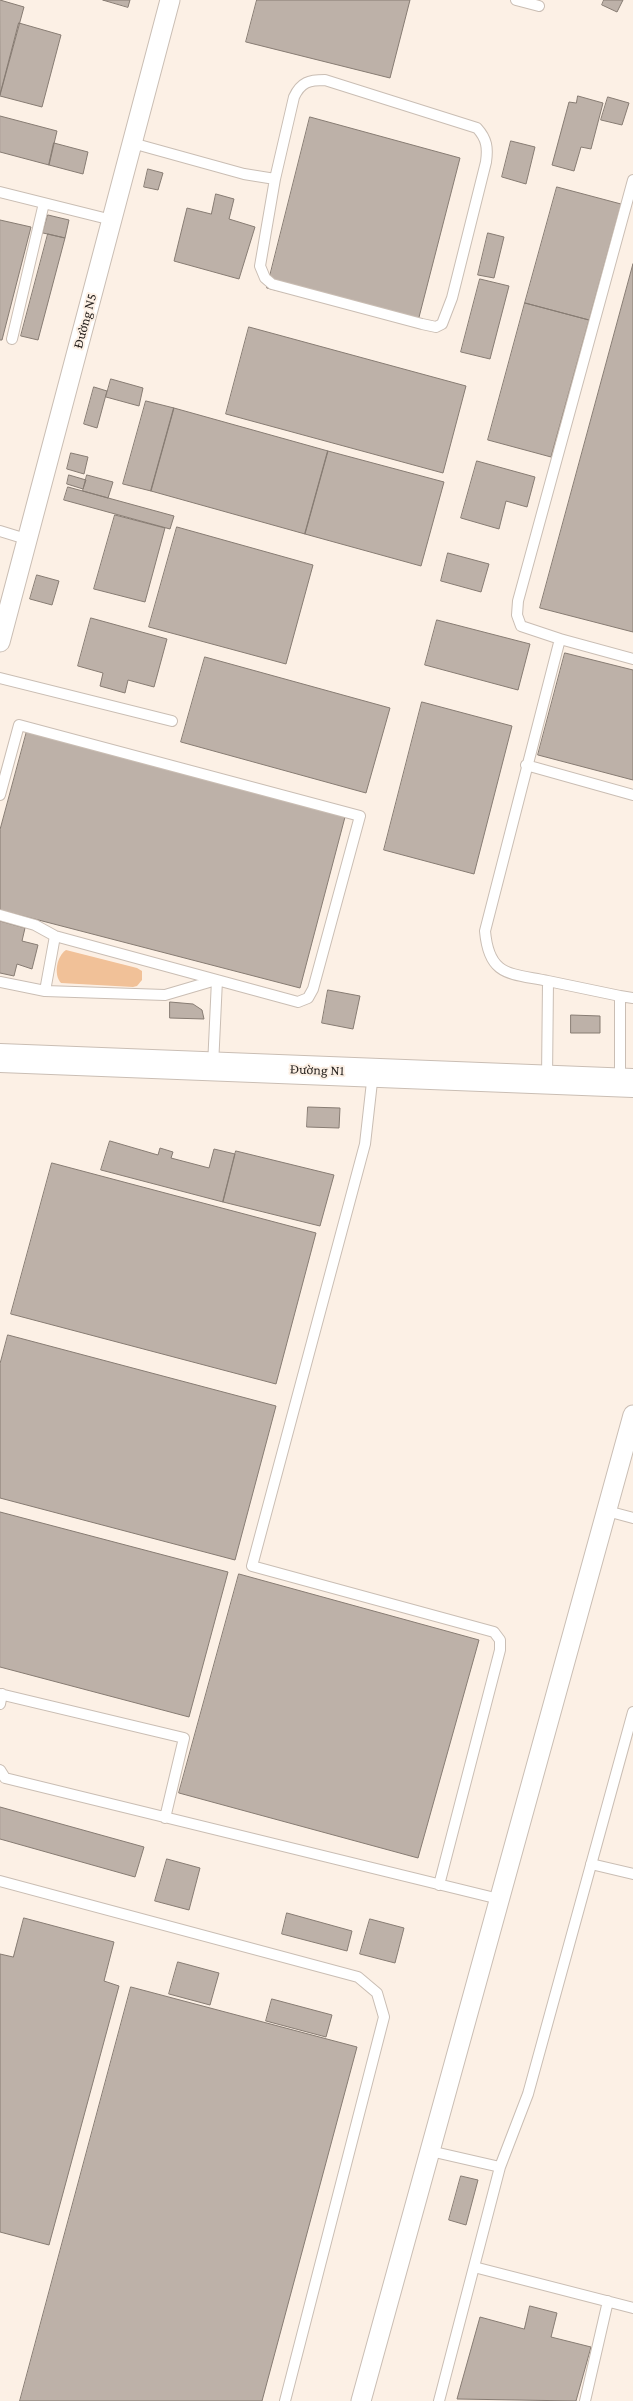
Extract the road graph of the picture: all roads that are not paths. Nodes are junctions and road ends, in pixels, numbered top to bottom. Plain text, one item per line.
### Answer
1 (170, 0) edge
2 (516, 0) edge
3 (539, 6) dead end
4 (132, 143) junction
5 (275, 179) junction
6 (632, 186) edge
7 (0, 192) edge
8 (44, 203) junction
9 (112, 220) junction
10 (12, 339) dead end
11 (0, 531) edge
12 (26, 539) junction
13 (560, 639) junction
14 (0, 642) edge
15 (633, 660) edge
16 (0, 678) edge
17 (172, 720) dead end
18 (526, 765) junction
19 (0, 795) edge
20 (633, 795) edge
21 (0, 915) edge
22 (55, 936) junction
23 (217, 980) junction
24 (548, 981) junction
25 (0, 982) edge
26 (45, 991) junction
27 (620, 996) junction
28 (633, 998) edge
29 (0, 1058) edge
30 (213, 1066) junction
31 (373, 1072) junction
32 (547, 1081) junction
33 (627, 1083) edge
34 (633, 1415) edge
35 (607, 1511) junction
36 (633, 1518) edge
37 (1, 1697) edge
38 (633, 1712) edge
39 (0, 1770) edge
40 (165, 1818) junction
41 (591, 1864) junction
42 (633, 1874) edge
43 (0, 1881) edge
44 (439, 1885) junction
45 (500, 1899) junction
46 (430, 2150) junction
47 (500, 2167) junction
48 (474, 2267) junction
49 (608, 2301) junction
50 (633, 2308) edge
51 (285, 2401) edge
52 (361, 2401) edge
53 (439, 2401) edge
54 (585, 2401) edge

1 - 4 street, Đường N5
2 - 3 lane
4 - 5 lane
4 - 9 street, Đường N5
5 - 5 lane
6 - 13 lane
7 - 8 lane
8 - 9 lane
8 - 10 lane
9 - 12 street, Đường N5
11 - 12 lane
12 - 14 street, Đường N5
13 - 15 lane
13 - 18 lane
16 - 17 lane
18 - 20 lane
18 - 24 lane
19 - 23 lane
21 - 22 lane
22 - 23 lane
22 - 26 lane
23 - 26 lane
23 - 30 lane
24 - 27 lane
24 - 32 lane
25 - 26 lane
27 - 28 lane
27 - 33 lane
29 - 30 street, Đường N1
30 - 31 street, Đường N1
31 - 32 street, Đường N1
31 - 44 lane
32 - 33 street, Đường N1
34 - 35 street
35 - 36 lane
35 - 45 street
37 - 40 lane
38 - 41 lane
39 - 40 lane
40 - 44 lane
41 - 42 lane
41 - 47 lane
43 - 51 lane
44 - 45 lane
45 - 46 street
46 - 47 lane
46 - 52 street
47 - 48 lane
48 - 49 lane
48 - 53 lane
49 - 50 lane
49 - 54 lane

